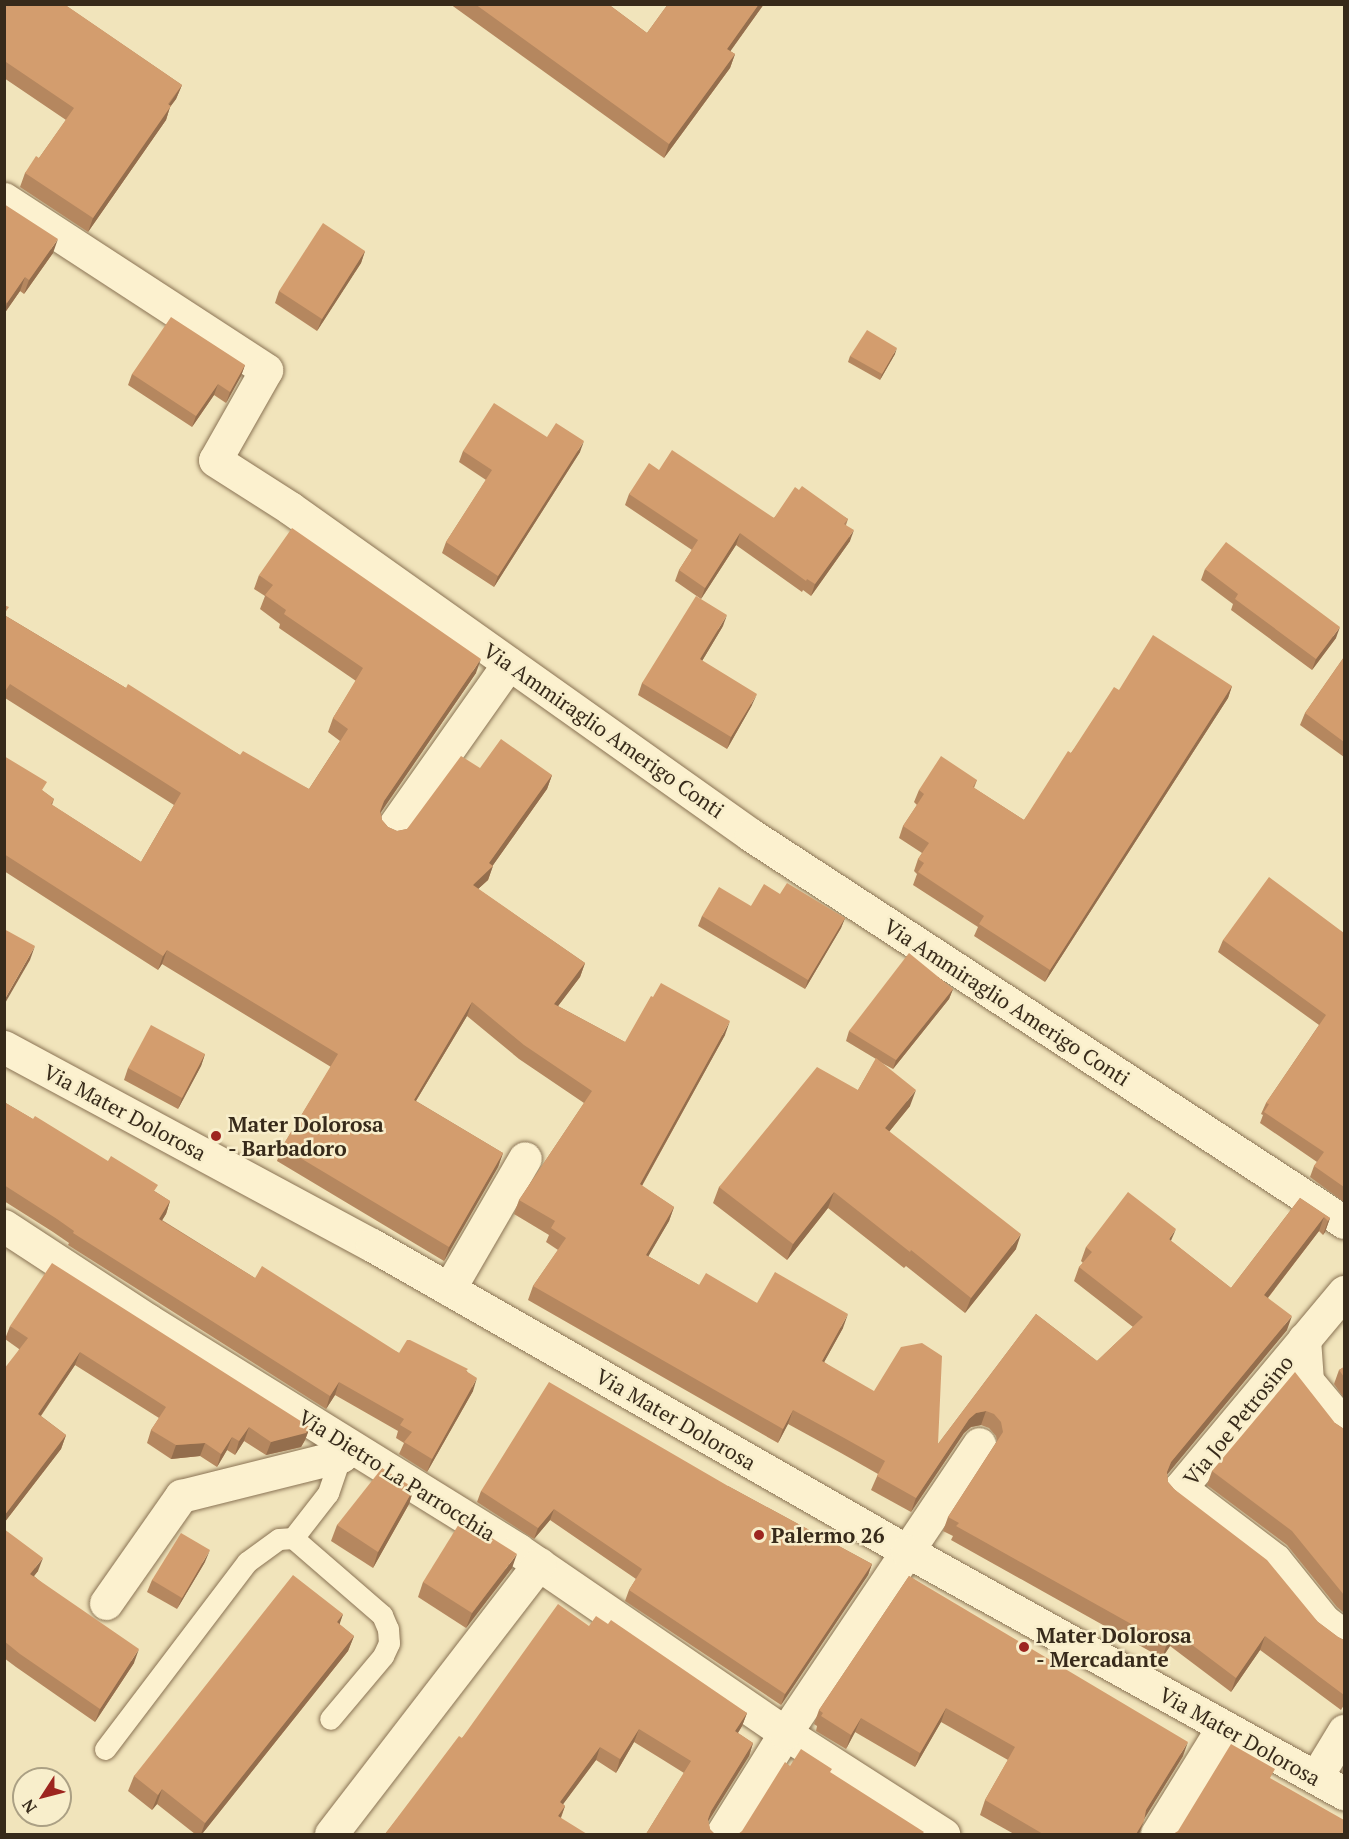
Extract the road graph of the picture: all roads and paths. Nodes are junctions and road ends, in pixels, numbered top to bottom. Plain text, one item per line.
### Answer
1 (4, 199) edge
2 (509, 663) junction
3 (394, 826) dead end
4 (4, 1047) edge
5 (525, 1158) dead end
6 (1344, 1222) edge
7 (4, 1226) edge
8 (449, 1289) junction
9 (1344, 1292) edge
10 (1304, 1339) junction
11 (1344, 1425) edge
12 (979, 1444) dead end
13 (346, 1452) junction
14 (293, 1538) junction
15 (907, 1551) junction
16 (538, 1564) junction
17 (106, 1603) dead end
18 (1344, 1636) edge
19 (330, 1719) dead end
20 (1223, 1727) junction
21 (1344, 1731) edge
22 (785, 1733) junction
23 (105, 1749) dead end
24 (1316, 1777) junction
25 (1344, 1793) edge
26 (935, 1833) edge
27 (331, 1834) edge
28 (722, 1834) edge
29 (1157, 1834) edge

1 - 2 street, Via Ammiraglio Amerigo Conti
2 - 3 street
2 - 6 street, Via Ammiraglio Amerigo Conti
4 - 8 street, Via Mater Dolorosa
5 - 8 street
7 - 13 street, Via Dietro La Parrocchia
8 - 15 street, Via Mater Dolorosa
9 - 10 street, Via Joe Petrosino
10 - 11 street
10 - 18 street, Via Joe Petrosino
12 - 15 street
13 - 14 lane
13 - 16 street, Via Dietro La Parrocchia
13 - 17 street
14 - 19 lane
14 - 23 lane
15 - 20 street, Via Mater Dolorosa
15 - 22 street
16 - 22 street, Via Dietro La Parrocchia
16 - 27 street
20 - 24 street, Via Mater Dolorosa
20 - 29 street
21 - 24 street
22 - 26 street, Via Dietro La Parrocchia
22 - 28 street
24 - 25 street, Via Mater Dolorosa

